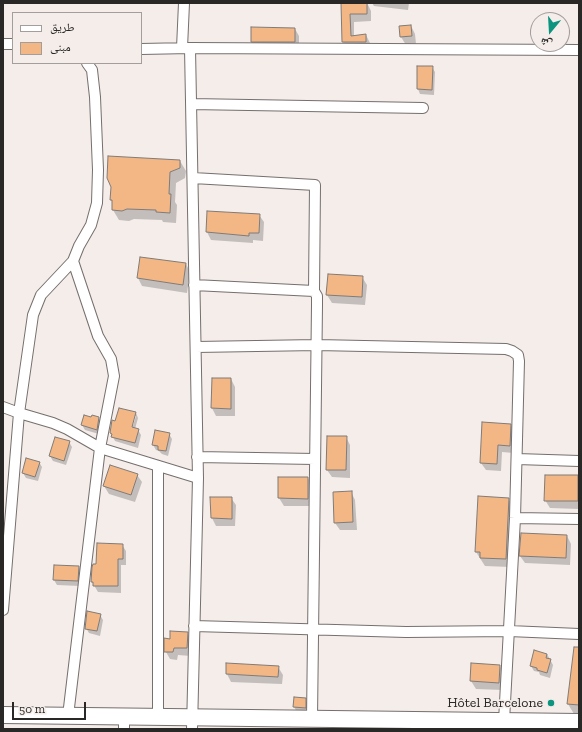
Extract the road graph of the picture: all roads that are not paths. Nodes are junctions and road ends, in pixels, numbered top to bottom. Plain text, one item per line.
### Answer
1 (184, 3) edge
2 (186, 48) junction
3 (142, 49) edge
4 (579, 50) edge
5 (88, 64) edge
6 (191, 104) junction
7 (423, 108) dead end
8 (193, 178) junction
9 (73, 261) junction
10 (194, 285) junction
11 (314, 291) junction
12 (317, 345) junction
13 (196, 347) junction
14 (3, 407) edge
15 (19, 413) junction
16 (100, 448) junction
17 (197, 457) junction
18 (315, 459) junction
19 (517, 459) junction
20 (579, 461) edge
21 (158, 466) junction
22 (198, 478) junction
23 (515, 518) junction
24 (579, 519) edge
25 (3, 610) edge
26 (194, 626) junction
27 (313, 630) junction
28 (509, 631) junction
29 (579, 634) edge
30 (3, 715) edge
31 (68, 716) junction
32 (158, 717) junction
33 (312, 719) junction
34 (504, 722) junction
35 (579, 722) edge
36 (124, 723) edge
37 (192, 723) edge
38 (270, 724) edge
39 (478, 725) edge

1 - 2 street
2 - 3 street
2 - 4 street
2 - 6 street
5 - 9 street
6 - 7 street
6 - 8 street
8 - 10 street
8 - 11 street
9 - 15 street
9 - 16 street
10 - 11 street
10 - 13 street
11 - 12 street
12 - 13 street
12 - 18 street
12 - 19 street
13 - 17 street
14 - 15 street
15 - 16 street
15 - 25 street
16 - 21 street
16 - 31 street
17 - 18 street
17 - 22 street
18 - 27 street
19 - 20 street
19 - 23 street
21 - 22 street
21 - 32 street
22 - 26 street
23 - 24 street
23 - 28 street
26 - 27 street
26 - 37 street
27 - 28 street
27 - 33 street
28 - 29 street
28 - 34 street
30 - 31 main road
31 - 36 main road
32 - 36 main road
32 - 37 main road
33 - 38 main road
33 - 39 main road
34 - 35 main road
34 - 39 main road
37 - 38 main road

